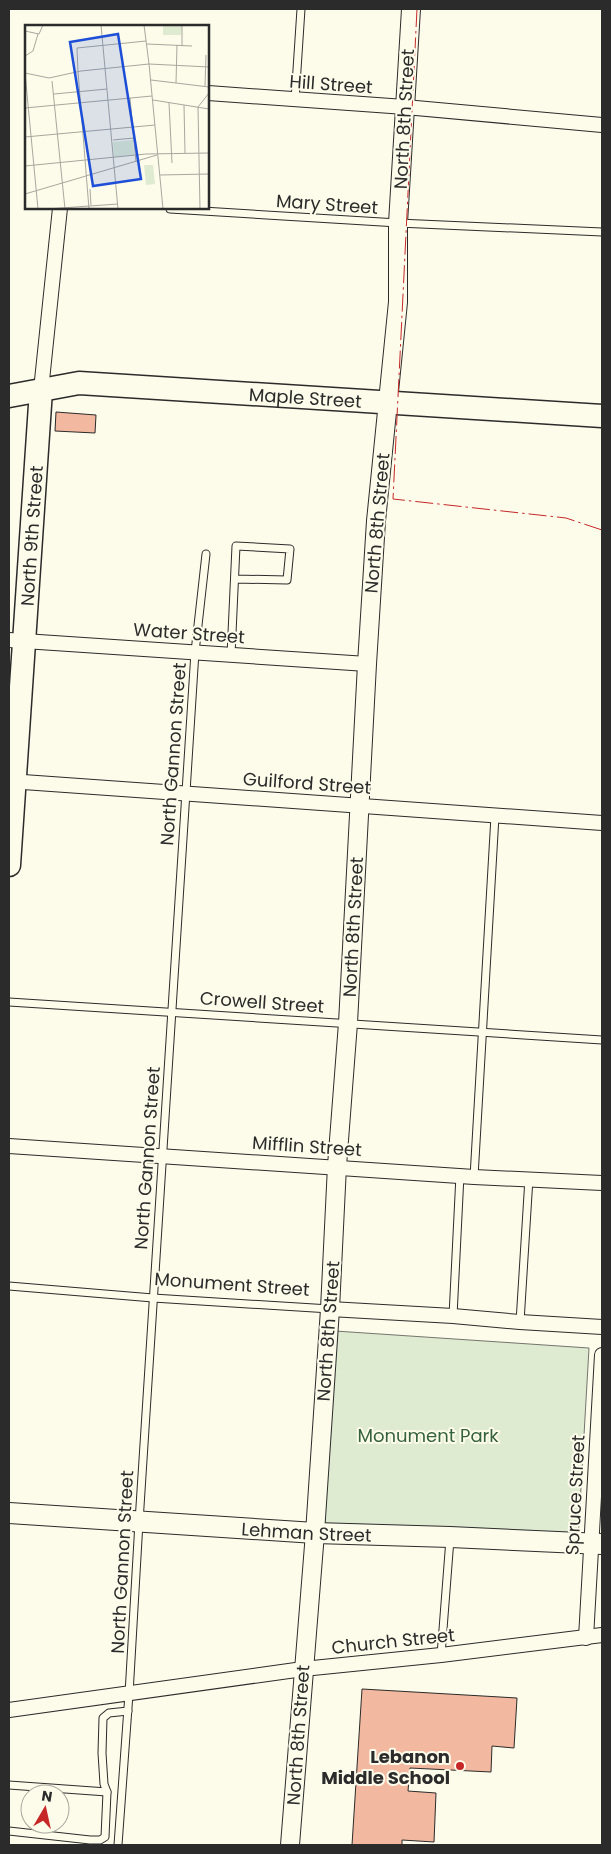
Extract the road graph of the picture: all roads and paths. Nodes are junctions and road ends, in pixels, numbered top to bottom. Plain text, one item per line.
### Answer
1 (301, 9) edge
2 (412, 9) edge
3 (209, 93) edge
4 (295, 100) junction
5 (405, 107) junction
6 (602, 125) edge
7 (60, 209) edge
8 (185, 209) edge
9 (398, 223) junction
10 (602, 232) edge
11 (41, 390) junction
12 (9, 396) edge
13 (388, 403) junction
14 (602, 416) edge
15 (206, 554) dead end
16 (235, 579) junction
17 (17, 640) edge
18 (195, 652) junction
19 (231, 655) junction
20 (367, 664) junction
21 (12, 782) edge
22 (186, 793) junction
23 (360, 805) junction
24 (495, 816) junction
25 (602, 823) edge
26 (9, 865) edge
27 (9, 1002) edge
28 (172, 1011) junction
29 (348, 1023) junction
30 (482, 1032) junction
31 (602, 1040) edge
32 (9, 1146) edge
33 (162, 1155) junction
34 (337, 1166) junction
35 (460, 1175) junction
36 (474, 1176) junction
37 (529, 1178) junction
38 (602, 1183) edge
39 (9, 1286) edge
40 (153, 1298) junction
41 (330, 1309) junction
42 (453, 1316) junction
43 (520, 1322) junction
44 (602, 1327) edge
45 (602, 1355) edge
46 (600, 1434) edge
47 (9, 1513) edge
48 (139, 1522) junction
49 (315, 1533) junction
50 (450, 1537) junction
51 (597, 1543) edge
52 (602, 1635) edge
53 (586, 1638) junction
54 (441, 1655) junction
55 (303, 1668) junction
56 (129, 1694) junction
57 (9, 1710) edge
58 (128, 1711) junction
59 (9, 1785) edge
60 (107, 1792) junction
61 (9, 1831) edge
62 (118, 1845) edge
63 (290, 1845) edge

1 - 4 lane
2 - 5 street, North 8th Street
3 - 4 street, Hill Street
4 - 5 street, Hill Street
5 - 6 street, Hill Street
5 - 9 street, North 8th Street
7 - 11 street, North 9th Street
8 - 9 lane, Mary Street
9 - 10 lane, Mary Street
9 - 13 street, North 8th Street
11 - 12 main road, Maple Street
11 - 13 main road, Maple Street
11 - 17 main road, North 9th Street
13 - 14 main road, Maple Street
13 - 20 street, North 8th Street
15 - 18 lane, North Gannon Street
16 - 16 lane
16 - 19 lane
17 - 18 street, Water Street
17 - 21 main road, North 9th Street
18 - 19 street, Water Street
18 - 22 lane, North Gannon Street
19 - 20 street, Water Street
20 - 23 street, North 8th Street
21 - 22 street, Guilford Street
21 - 26 main road, North 9th Street
22 - 23 street, Guilford Street
22 - 28 lane, North Gannon Street
23 - 24 street, Guilford Street
23 - 29 street, North 8th Street
24 - 25 street, Guilford Street
24 - 30 lane
27 - 28 lane, Crowell Street
28 - 29 lane, Crowell Street
28 - 33 lane, North Gannon Street
29 - 30 lane, Crowell Street
29 - 34 street, North 8th Street
30 - 31 lane, Crowell Street
30 - 36 lane
32 - 33 street, Mifflin Street
33 - 34 street, Mifflin Street
33 - 40 lane, North Gannon Street
34 - 35 street, Mifflin Street
34 - 41 street, North 8th Street
35 - 36 street, Mifflin Street
35 - 42 lane
36 - 37 street, Mifflin Street
37 - 38 street, Mifflin Street
37 - 43 lane
39 - 40 lane, Monument Street
40 - 41 lane, Monument Street
40 - 48 lane, North Gannon Street
41 - 42 street, Monument Street
41 - 49 street, North 8th Street
42 - 43 street, Monument Street
43 - 44 street, Monument Street
45 - 46 street, Spruce Street
46 - 51 street, Spruce Street
47 - 48 main road, Lehman Street
48 - 49 main road, Lehman Street
48 - 56 lane, North Gannon Street
49 - 50 main road, Lehman Street
49 - 55 street, North 8th Street
50 - 51 main road, Lehman Street
50 - 54 lane
51 - 53 street, Spruce Street
52 - 53 street, Church Street
53 - 54 street, Church Street
54 - 55 street, Church Street
55 - 56 street, Church Street
55 - 63 street, North 8th Street
56 - 57 street, Church Street
56 - 58 lane, North Gannon Street
58 - 60 lane
58 - 62 lane, North Gannon Street
59 - 60 lane
60 - 61 lane

